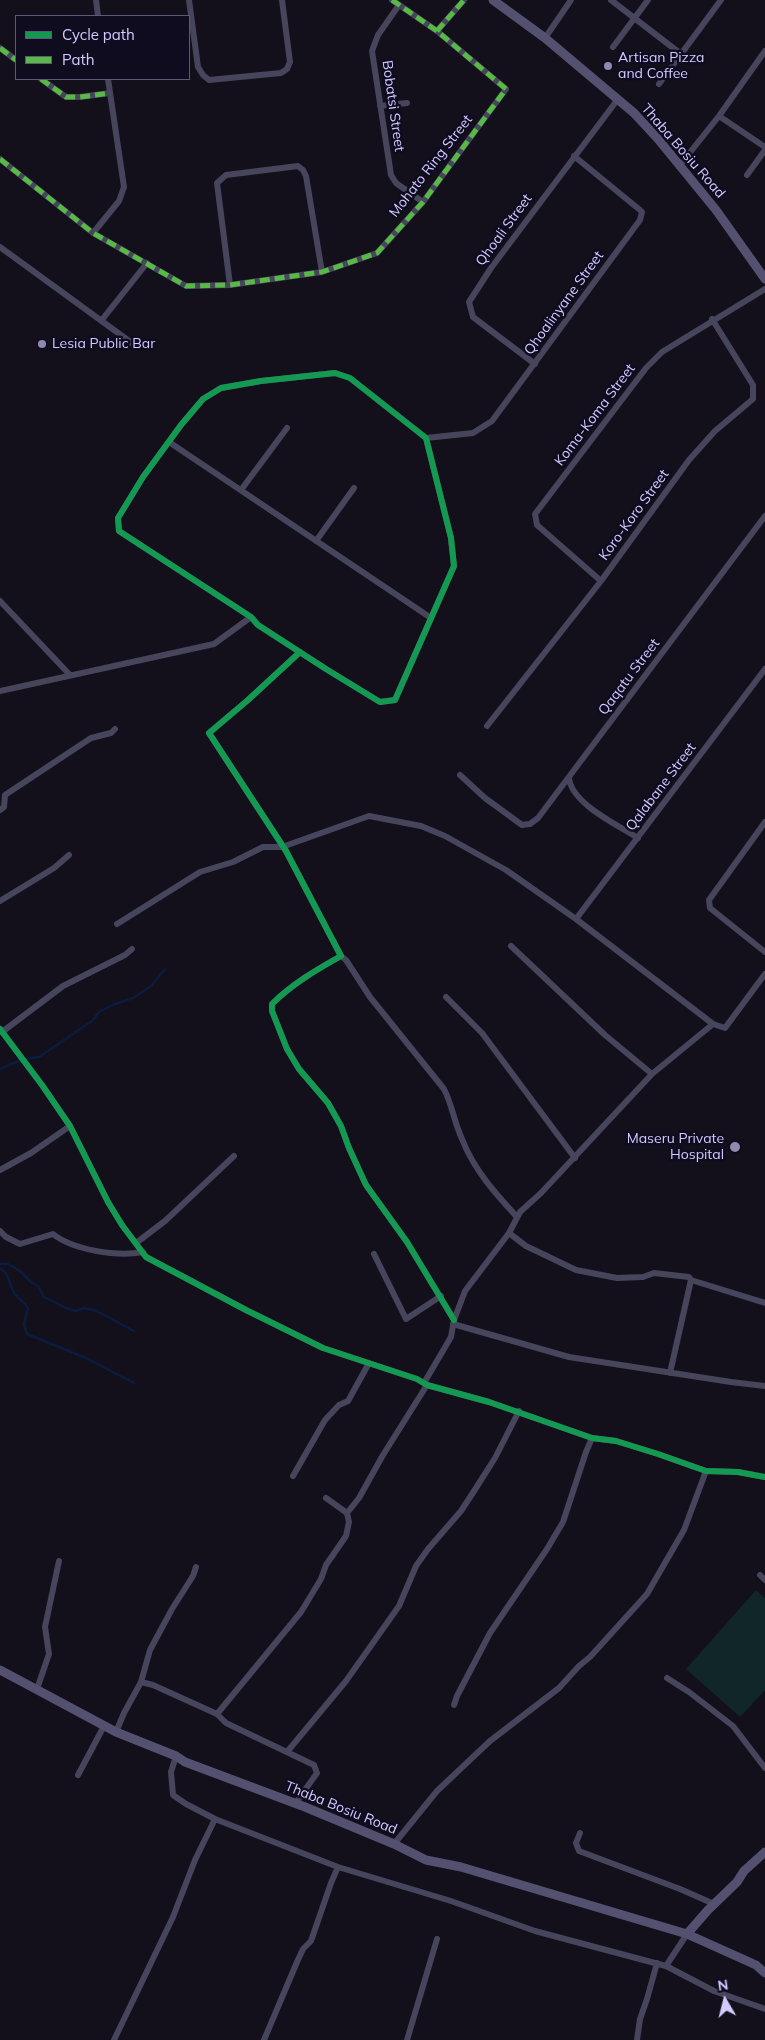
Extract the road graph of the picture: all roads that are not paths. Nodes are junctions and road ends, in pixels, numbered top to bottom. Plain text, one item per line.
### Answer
1 (96, 0) edge
2 (189, 0) edge
3 (282, 0) edge
4 (392, 0) edge
5 (464, 0) edge
6 (494, 0) edge
7 (571, 0) edge
8 (611, 0) edge
9 (648, 0) edge
10 (721, 0) edge
11 (400, 5) junction
12 (98, 15) edge
13 (635, 17) junction
14 (437, 31) junction
15 (545, 38) junction
16 (613, 47) dead end
17 (0, 48) edge
18 (765, 51) edge
19 (681, 54) junction
20 (15, 59) edge
21 (43, 80) edge
22 (108, 80) edge
23 (659, 84) dead end
24 (110, 93) junction
25 (618, 99) junction
26 (407, 103) dead end
27 (380, 106) junction
28 (720, 116) junction
29 (765, 149) edge
30 (574, 156) junction
31 (0, 159) edge
32 (680, 165) junction
33 (747, 175) dead end
34 (423, 202) junction
35 (93, 233) junction
36 (0, 247) edge
37 (147, 263) junction
38 (322, 272) junction
39 (765, 279) edge
40 (230, 285) junction
41 (765, 289) edge
42 (101, 320) junction
43 (712, 320) junction
44 (136, 346) dead end
45 (535, 364) junction
46 (286, 428) dead end
47 (426, 438) junction
48 (169, 442) junction
49 (354, 488) dead end
50 (241, 490) junction
51 (765, 516) edge
52 (316, 541) junction
53 (602, 581) junction
54 (0, 601) edge
55 (250, 617) junction
56 (431, 618) junction
57 (300, 652) junction
58 (765, 669) edge
59 (70, 675) junction
60 (0, 691) edge
61 (487, 726) dead end
62 (115, 729) dead end
63 (460, 775) dead end
64 (569, 777) junction
65 (0, 810) edge
66 (765, 822) edge
67 (638, 838) junction
68 (282, 847) junction
69 (69, 855) dead end
70 (0, 901) edge
71 (576, 919) junction
72 (117, 924) dead end
73 (510, 946) dead end
74 (132, 949) dead end
75 (765, 952) edge
76 (341, 956) junction
77 (765, 974) edge
78 (446, 997) dead end
79 (713, 1024) junction
80 (1, 1031) edge
81 (652, 1074) junction
82 (70, 1126) junction
83 (234, 1156) dead end
84 (575, 1158) junction
85 (0, 1170) edge
86 (517, 1217) junction
87 (0, 1231) edge
88 (509, 1233) junction
89 (136, 1243) junction
90 (143, 1252) junction
91 (374, 1254) dead end
92 (691, 1280) junction
93 (441, 1296) junction
94 (765, 1303) edge
95 (454, 1322) junction
96 (369, 1363) junction
97 (670, 1373) junction
98 (425, 1384) junction
99 (765, 1386) edge
100 (519, 1411) junction
101 (592, 1438) junction
102 (706, 1471) junction
103 (293, 1476) dead end
104 (765, 1477) edge
105 (326, 1498) dead end
106 (347, 1513) junction
107 (60, 1561) dead end
108 (196, 1568) dead end
109 (0, 1670) edge
110 (667, 1678) dead end
111 (141, 1682) junction
112 (37, 1689) junction
113 (454, 1705) dead end
114 (217, 1714) junction
115 (104, 1726) junction
116 (116, 1732) junction
117 (287, 1752) junction
118 (176, 1756) junction
119 (765, 1768) edge
120 (78, 1775) dead end
121 (295, 1804) junction
122 (216, 1819) junction
123 (580, 1833) dead end
124 (394, 1844) junction
125 (765, 1852) edge
126 (338, 1867) junction
127 (714, 1904) junction
128 (687, 1934) junction
129 (437, 1939) dead end
130 (657, 1964) junction
131 (666, 1966) junction
132 (765, 1973) edge
133 (765, 2008) edge
134 (114, 2040) edge
135 (264, 2040) edge
136 (407, 2040) edge
137 (637, 2040) edge

1 - 12 street
2 - 3 street
4 - 11 street, Mohato Ring Street
5 - 14 street
6 - 15 street, Thaba Bosiu Road
7 - 15 street
8 - 13 street
9 - 13 street
10 - 19 street
11 - 14 street, Mohato Ring Street
11 - 27 street, Bobatsi Street
13 - 16 street
13 - 19 street
14 - 34 street, Mohato Ring Street
15 - 25 street, Thaba Bosiu Road
17 - 20 street
18 - 28 street
19 - 23 street
21 - 24 street
22 - 24 street
24 - 35 street
25 - 30 street, Qhoali Street
25 - 32 street, Thaba Bosiu Road
26 - 27 street
27 - 34 street, Bobatsi Street
28 - 29 street
28 - 32 street
29 - 33 street
30 - 45 street, Qhoali Street
30 - 45 street, Qhoalinyane Street
31 - 35 street, Mohato Ring Street
32 - 39 street, Thaba Bosiu Road
34 - 38 street, Mohato Ring Street
35 - 37 street, Mohato Ring Street
36 - 42 street
37 - 40 street, Mohato Ring Street
37 - 42 street
38 - 40 street, Mohato Ring Street
38 - 40 street
41 - 43 street, Koma-Koma Street
42 - 44 street
43 - 53 street, Koro-Koro Street
43 - 53 street, Koma-Koma Street
45 - 47 street, Qhoalinyane Street
46 - 50 street
47 - 48 street
47 - 56 street
48 - 50 street
48 - 55 street
49 - 52 street
50 - 52 street
51 - 64 street, Qaqatu Street
52 - 56 street
53 - 61 street, Koro-Koro Street
54 - 59 street
55 - 57 street
55 - 59 street
56 - 57 street
57 - 68 street
58 - 67 street, Qalabane Street
59 - 60 street
62 - 65 street
63 - 64 street, Qaqatu Street
64 - 67 street
66 - 75 street
67 - 71 street, Qalabane Street
68 - 71 street
68 - 72 street
68 - 76 street
69 - 70 street
71 - 79 street
73 - 81 street
74 - 80 street
76 - 86 street
76 - 93 street
77 - 79 street
78 - 84 street
79 - 81 street
80 - 82 street
81 - 84 street
82 - 85 street
82 - 89 street
83 - 89 street
84 - 86 street
86 - 88 street
87 - 90 street
88 - 92 street
88 - 95 street
89 - 90 street
90 - 96 street
91 - 93 street
92 - 94 street
92 - 97 street
93 - 95 street
95 - 97 street
95 - 98 street
96 - 98 street
96 - 103 street
97 - 99 street
98 - 100 street
98 - 106 street
100 - 101 street
100 - 117 street
101 - 102 street
101 - 113 street
102 - 104 street
102 - 124 street
105 - 106 street
106 - 114 street
107 - 112 street
108 - 111 street
109 - 112 street, Thaba Bosiu Road
110 - 119 street
111 - 114 street
111 - 116 street
112 - 115 street, Thaba Bosiu Road
114 - 117 street
115 - 116 street, Thaba Bosiu Road
115 - 120 street
116 - 118 street, Thaba Bosiu Road
117 - 121 street
118 - 121 street, Thaba Bosiu Road
118 - 122 street
121 - 124 street, Thaba Bosiu Road
122 - 126 street
122 - 134 street
123 - 127 street
124 - 128 street, Thaba Bosiu Road
125 - 127 street
126 - 130 street
126 - 135 street
127 - 128 street
128 - 131 street
128 - 132 street, Thaba Bosiu Road
129 - 136 street
130 - 131 street
130 - 137 street
131 - 133 street

